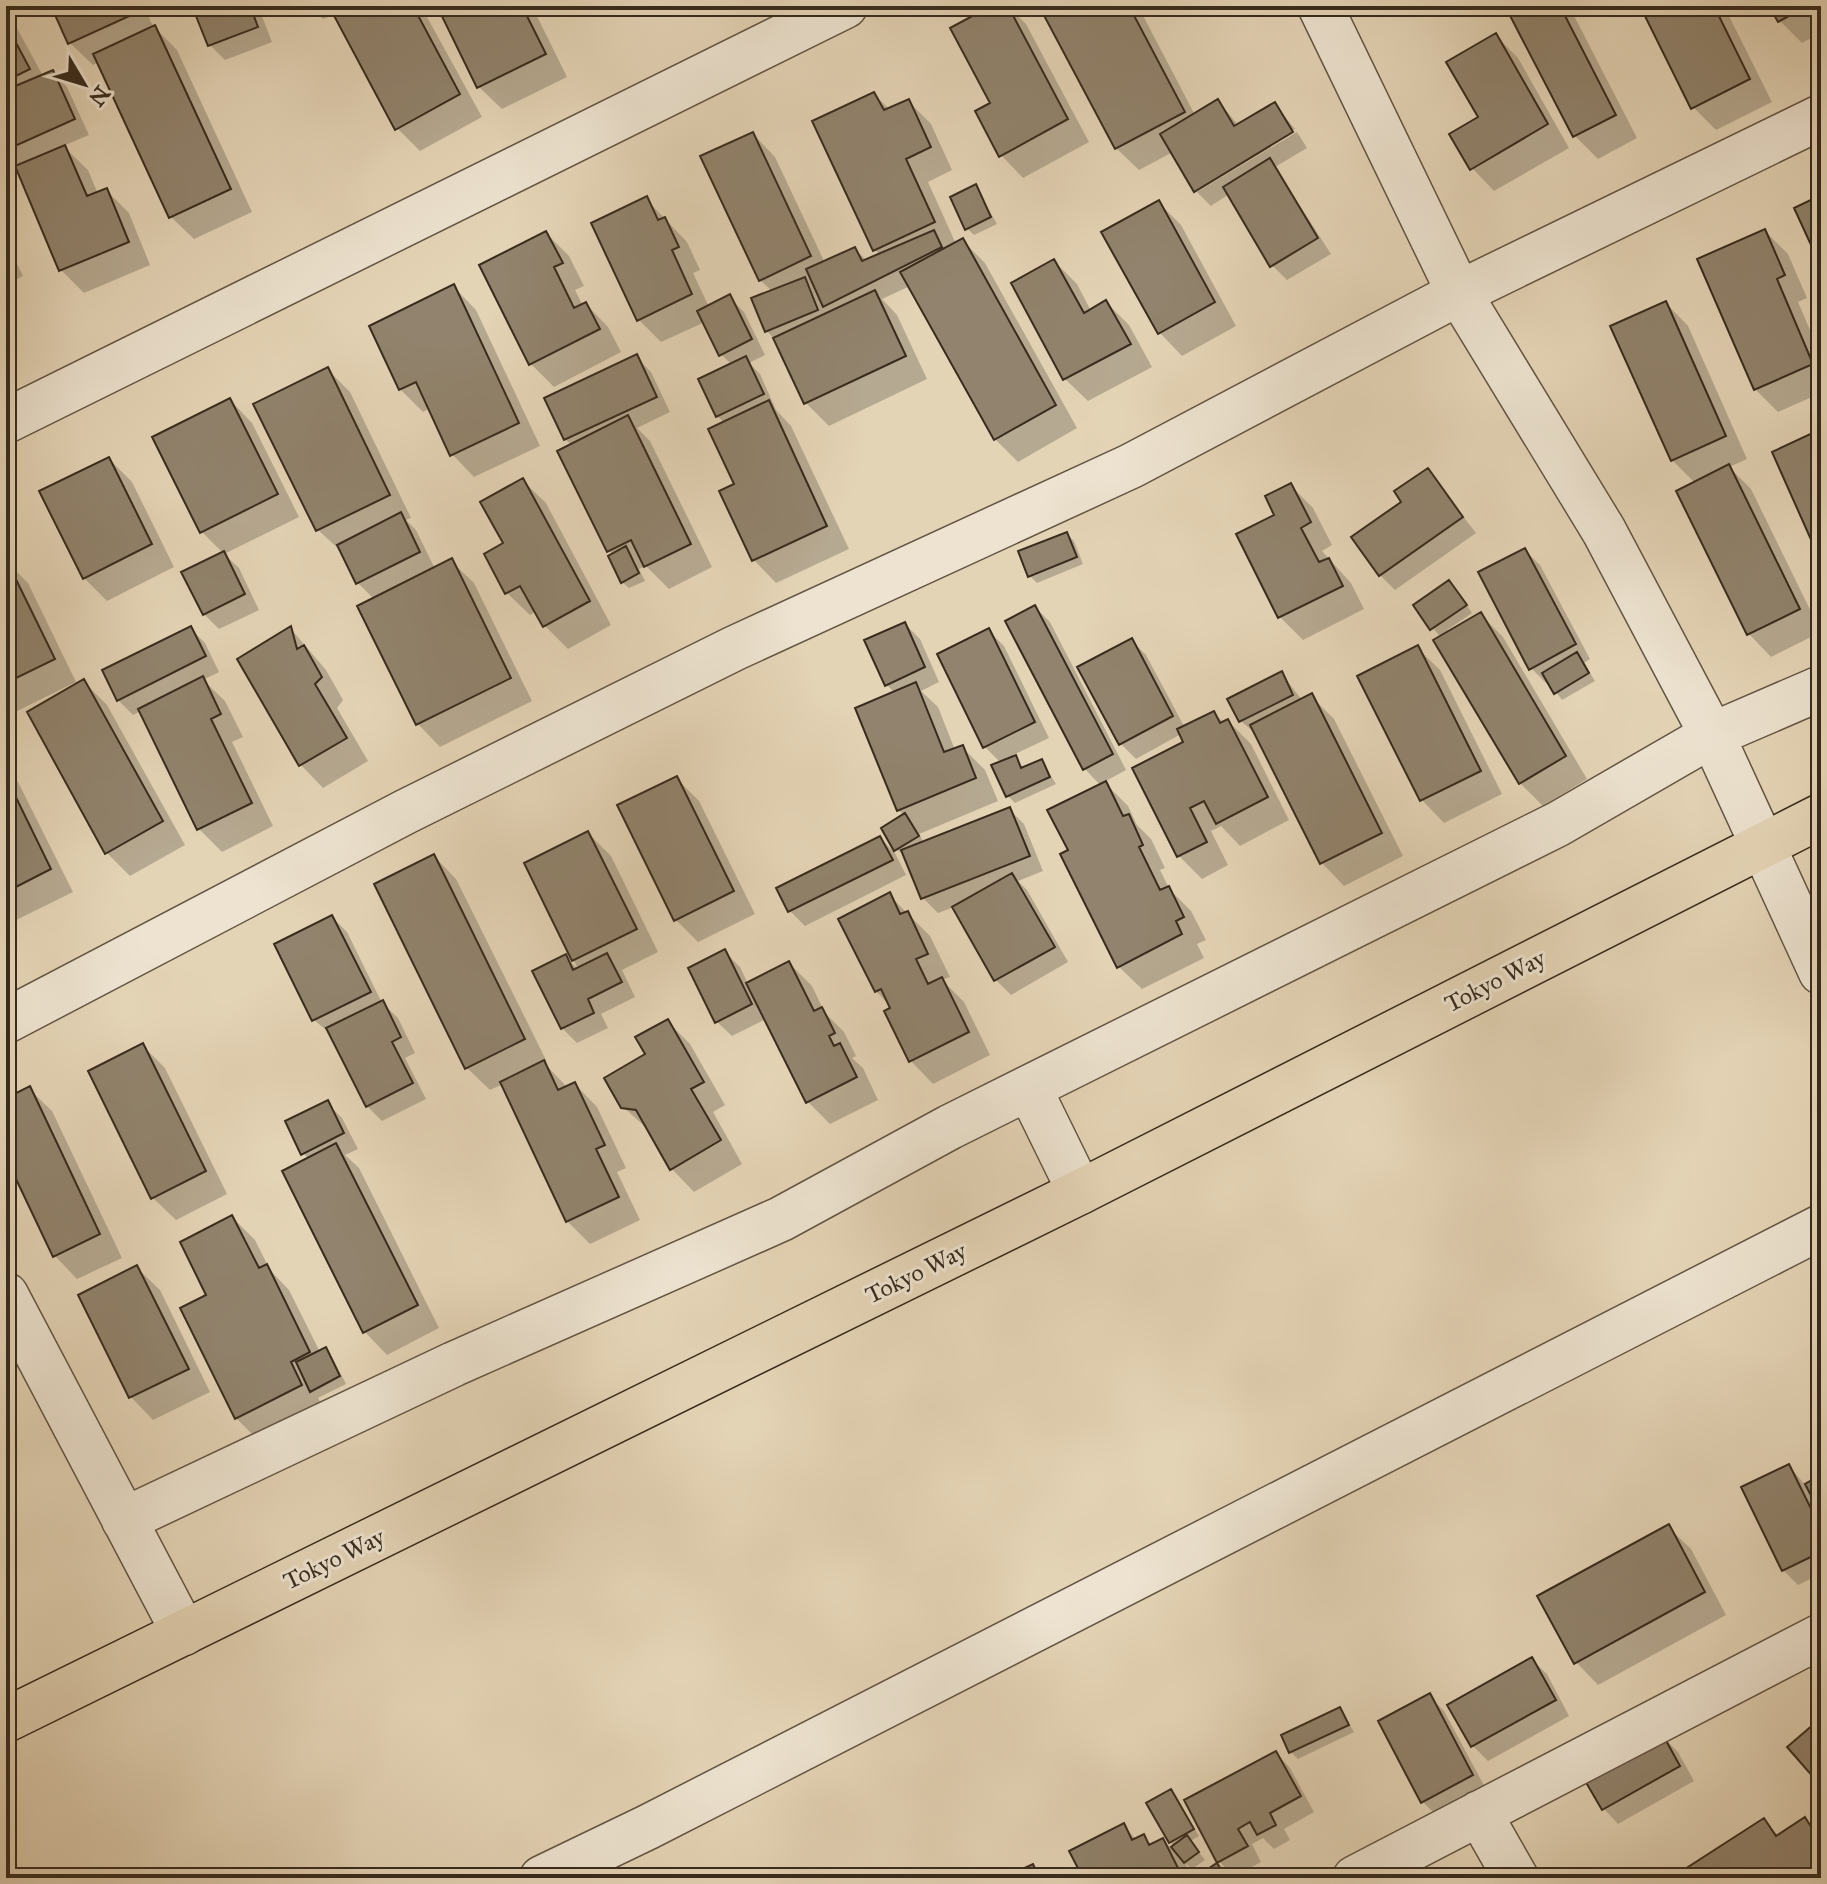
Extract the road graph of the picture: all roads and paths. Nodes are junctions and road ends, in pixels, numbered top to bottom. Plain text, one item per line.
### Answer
1 (845, 6) edge
2 (1320, 6) edge
3 (1821, 117) edge
4 (1459, 293) junction
5 (6, 421) edge
6 (1821, 688) edge
7 (1712, 735) junction
8 (1821, 816) edge
9 (1765, 844) junction
10 (1821, 972) edge
11 (6, 1021) edge
12 (1029, 1088) junction
13 (1080, 1192) junction
14 (1821, 1227) edge
15 (6, 1295) edge
16 (124, 1520) junction
17 (184, 1633) junction
18 (1821, 1636) edge
19 (6, 1720) edge
20 (1479, 1813) junction
21 (542, 1878) edge
22 (1355, 1878) edge
23 (1516, 1878) edge

1 - 5 street
2 - 4 street
3 - 4 street
4 - 7 street
4 - 11 street
6 - 7 street
7 - 9 street
7 - 12 street
8 - 9 main road, Tokyo Way
9 - 10 street
9 - 13 main road, Tokyo Way
12 - 13 street
12 - 16 street
13 - 17 main road, Tokyo Way
14 - 21 street
15 - 16 street
16 - 17 street
17 - 19 main road, Tokyo Way
18 - 20 street
20 - 22 street
20 - 23 street

